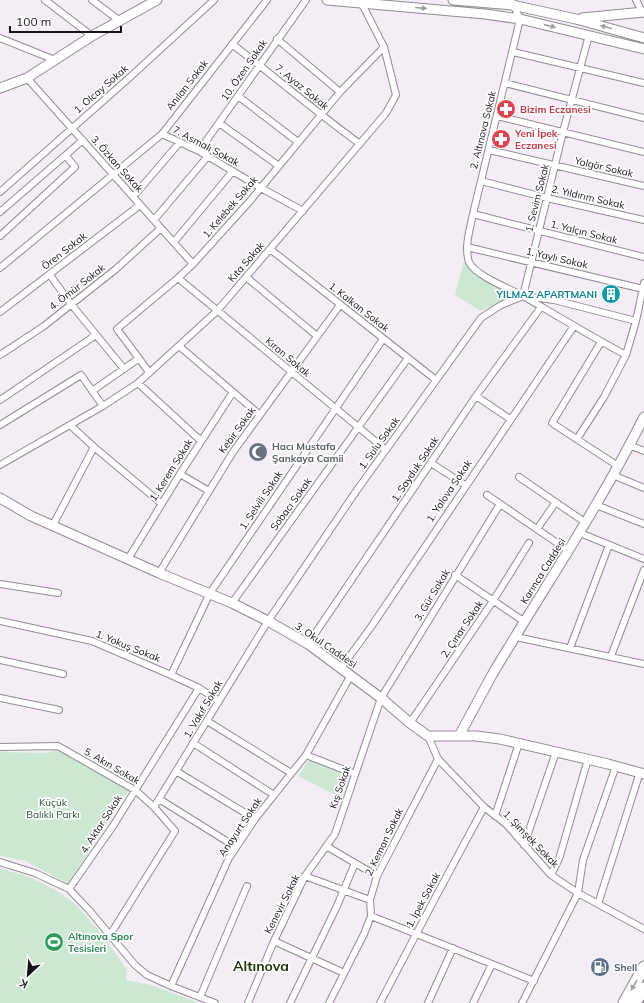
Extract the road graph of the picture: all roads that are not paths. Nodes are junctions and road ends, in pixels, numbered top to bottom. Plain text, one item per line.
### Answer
1 (45, 0) edge
2 (92, 0) edge
3 (157, 0) edge
4 (214, 0) edge
5 (267, 0) edge
6 (306, 0) edge
7 (327, 0) edge
8 (453, 0) edge
9 (636, 0) edge
10 (473, 1) edge
11 (144, 2) edge
12 (511, 3) edge
13 (362, 4) junction
14 (643, 12) edge
15 (520, 19) junction
16 (576, 19) junction
17 (120, 21) junction
18 (589, 35) junction
19 (92, 36) junction
20 (0, 38) edge
21 (644, 38) edge
22 (277, 39) junction
23 (232, 44) junction
24 (384, 47) junction
25 (644, 49) edge
26 (513, 52) junction
27 (55, 60) junction
28 (260, 65) junction
29 (579, 68) junction
30 (27, 78) junction
31 (505, 83) junction
32 (644, 83) edge
33 (0, 88) edge
34 (340, 92) junction
35 (238, 96) junction
36 (571, 100) junction
37 (321, 116) junction
38 (497, 116) junction
39 (644, 118) edge
40 (220, 123) junction
41 (72, 128) junction
42 (563, 132) junction
43 (162, 134) junction
44 (83, 140) junction
45 (180, 142) junction
46 (298, 142) junction
47 (360, 144) junction
48 (489, 150) junction
49 (199, 151) junction
50 (644, 152) edge
51 (66, 156) junction
52 (208, 156) junction
53 (279, 166) junction
54 (555, 166) junction
55 (233, 171) junction
56 (113, 174) junction
57 (481, 181) junction
58 (644, 186) edge
59 (261, 188) junction
60 (0, 192) edge
61 (133, 197) junction
62 (547, 198) junction
63 (140, 205) junction
64 (303, 211) junction
65 (0, 212) edge
66 (473, 214) junction
67 (154, 220) junction
68 (644, 220) edge
69 (161, 228) junction
70 (539, 231) junction
71 (0, 236) edge
72 (174, 242) junction
73 (467, 247) junction
74 (270, 250) junction
75 (644, 257) edge
76 (532, 262) junction
77 (193, 264) junction
78 (0, 268) edge
79 (50, 275) junction
80 (246, 277) junction
81 (178, 278) junction
82 (643, 286) edge
83 (523, 296) junction
84 (71, 304) junction
85 (340, 305) junction
86 (541, 307) junction
87 (218, 311) junction
88 (0, 312) edge
89 (636, 321) junction
90 (574, 326) junction
91 (96, 335) junction
92 (317, 336) junction
93 (383, 339) junction
94 (601, 342) junction
95 (179, 346) junction
96 (626, 355) junction
97 (0, 356) edge
98 (408, 358) junction
99 (138, 359) junction
100 (124, 369) junction
101 (149, 372) junction
102 (291, 372) junction
103 (436, 380) junction
104 (138, 383) junction
105 (92, 391) junction
106 (233, 392) junction
107 (476, 396) junction
108 (0, 400) edge
109 (103, 406) junction
110 (335, 408) junction
111 (260, 415) junction
112 (644, 417) edge
113 (510, 419) junction
114 (0, 425) edge
115 (70, 425) junction
116 (358, 428) junction
117 (576, 439) junction
118 (201, 441) junction
119 (629, 445) junction
120 (94, 447) junction
121 (386, 450) junction
122 (644, 451) edge
123 (431, 463) junction
124 (0, 464) edge
125 (618, 466) junction
126 (180, 474) junction
127 (613, 475) junction
128 (519, 476) dead end
129 (465, 485) junction
130 (644, 488) edge
131 (209, 491) junction
132 (488, 495) dead end
133 (0, 498) edge
134 (556, 502) junction
135 (162, 504) junction
136 (500, 504) junction
137 (596, 505) junction
138 (586, 523) junction
139 (644, 524) edge
140 (53, 525) junction
141 (537, 529) junction
142 (580, 533) junction
143 (529, 543) dead end
144 (609, 544) junction
145 (569, 551) junction
146 (128, 559) junction
147 (644, 559) edge
148 (644, 570) edge
149 (159, 573) junction
150 (455, 575) junction
151 (0, 584) edge
152 (58, 593) dead end
153 (210, 593) junction
154 (493, 600) junction
155 (232, 603) junction
156 (0, 621) edge
157 (268, 621) junction
158 (525, 622) junction
159 (516, 637) junction
160 (308, 644) junction
161 (570, 648) junction
162 (611, 656) junction
163 (0, 660) edge
164 (644, 664) edge
165 (341, 668) junction
166 (63, 674) dead end
167 (171, 675) junction
168 (351, 675) junction
169 (199, 688) junction
170 (0, 698) edge
171 (381, 698) junction
172 (219, 700) junction
173 (59, 710) dead end
174 (207, 721) junction
175 (410, 724) junction
176 (428, 736) junction
177 (459, 736) junction
178 (193, 743) junction
179 (519, 743) junction
180 (0, 747) edge
181 (556, 752) junction
182 (306, 755) junction
183 (438, 759) junction
184 (588, 759) junction
185 (616, 766) junction
186 (176, 771) junction
187 (291, 773) junction
188 (642, 773) edge
189 (355, 774) junction
190 (135, 790) junction
191 (274, 795) junction
192 (159, 799) junction
193 (154, 807) junction
194 (484, 807) junction
195 (495, 816) junction
196 (255, 819) junction
197 (524, 845) junction
198 (326, 846) junction
199 (236, 847) junction
200 (0, 862) edge
201 (354, 863) junction
202 (551, 875) junction
203 (305, 876) junction
204 (377, 876) junction
205 (247, 886) dead end
206 (69, 889) junction
207 (343, 890) junction
208 (578, 893) junction
209 (370, 900) junction
210 (598, 904) junction
211 (371, 916) junction
212 (644, 929) edge
213 (416, 933) junction
214 (110, 935) junction
215 (274, 941) junction
216 (453, 948) junction
217 (311, 958) junction
218 (492, 964) junction
219 (644, 967) edge
220 (344, 973) junction
221 (534, 982) junction
222 (171, 986) junction
223 (644, 988) edge
224 (200, 997) junction
225 (215, 1003) edge
226 (248, 1003) edge
227 (290, 1003) edge
228 (329, 1003) edge
229 (380, 1003) edge
230 (428, 1003) edge
231 (473, 1003) edge
232 (522, 1003) edge
233 (624, 1003) edge
234 (636, 1003) edge

1 - 19 street
2 - 17 street
3 - 11 main road
4 - 41 street, 1. Olcay Sokak
5 - 23 street, Anılan Sokak
6 - 22 street, 10. Özen Sokak
7 - 13 main road
8 - 10 main road
9 - 14 street
10 - 12 main road
11 - 17 main road
12 - 15 street
12 - 16 main road
13 -> 15 main road
13 - 24 street, Kıta Sokak
14 - 16 main road
15 -> 18 main road
15 - 26 street, 2. Altınova Sokak
21 -> 16 main road
17 - 19 main road
18 - 25 main road
18 - 29 street, 1. Sevim Sokak
19 - 27 main road
20 - 27 street
22 - 28 street, 10. Özen Sokak
22 - 34 street
23 - 28 street, 7. Ayaz Sokak
23 - 43 street, Anılan Sokak
24 - 34 street, 1. Kelebek Sokak
24 - 47 street, Kıta Sokak
26 - 29 street
26 - 31 street, 2. Altınova Sokak
27 - 30 main road
28 - 35 street, 10. Özen Sokak
28 - 37 street, 7. Ayaz Sokak
29 - 32 street
29 - 36 street, 1. Sevim Sokak
30 - 33 main road
30 - 41 street, 3. Özkan Sokak
31 - 36 street
31 - 38 street, 2. Altınova Sokak
34 - 37 street, 1. Kelebek Sokak
35 - 40 street, 10. Özen Sokak
35 - 46 street
36 - 39 street
36 - 42 street, 1. Sevim Sokak
37 - 46 street, 1. Kelebek Sokak
37 - 47 street, 7. Ayaz Sokak
38 - 42 street
38 - 48 street, 2. Altınova Sokak
40 - 49 street, 10. Özen Sokak
40 - 53 street
41 - 44 street, 3. Özkan Sokak
41 - 60 street, 1. Olcay Sokak
42 - 50 street
42 - 54 street, 1. Sevim Sokak
43 - 45 street, 7. Asmalı Sokak
43 - 56 street, Anılan Sokak
44 - 51 street
44 - 56 street, 3. Özkan Sokak
45 - 49 street, 7. Asmalı Sokak
45 - 61 street
46 - 53 street, 1. Kelebek Sokak
47 - 64 street, Kıta Sokak
48 - 54 street, Yolgör Sokak
48 - 57 street, 2. Altınova Sokak
49 - 52 street, 7. Asmalı Sokak
51 - 65 street
51 - 71 street
52 - 55 street, 7. Asmalı Sokak
52 - 67 street
53 - 59 street, 1. Kelebek Sokak
54 - 58 street, Yolgör Sokak
54 - 62 street, 1. Sevim Sokak
55 - 59 street, 7. Asmalı Sokak
55 - 72 street
56 - 61 street, 3. Özkan Sokak
56 - 78 street, Anılan Sokak
57 - 62 street, 2. Yıldırım Sokak
57 - 66 street, 2. Altınova Sokak
59 - 64 street, 7. Asmalı Sokak
59 - 77 street, 1. Kelebek Sokak
61 - 63 street, 3. Özkan Sokak
62 - 68 street, 2. Yıldırım Sokak
62 - 70 street, 1. Sevim Sokak
63 - 67 street, 3. Özkan Sokak
63 - 79 street, Ören Sokak
64 - 74 street, Kıta Sokak
66 - 70 street, 1. Yalçın Sokak
66 - 73 street, 2. Altınova Sokak
67 - 69 street, 3. Özkan Sokak
69 - 72 street, 3. Özkan Sokak
69 - 84 street, 4. Ömür Sokak
70 - 75 street, 1. Yalçın Sokak
70 - 76 street, 1. Sevim Sokak
72 - 77 street, 3. Özkan Sokak
73 - 76 street, 1. Yaylı Sokak
73 - 83 street
74 - 80 street, Kıta Sokak
74 - 85 street, 1. Kalkan Sokak
76 - 82 street, 1. Yaylı Sokak
76 - 83 street, 1. Sevim Sokak
77 - 81 street, 1. Kelebek Sokak
79 - 84 street
79 - 88 street, Ören Sokak
80 - 87 street, Kıta Sokak
80 - 92 street
81 - 87 street, Kıran Sokak
81 - 99 street, 1. Kelebek Sokak
82 - 89 street
83 - 86 street
83 - 89 street
83 - 103 street, 1. Sulu Sokak
84 - 91 street
84 - 97 street, 4. Ömür Sokak
85 - 92 street, Kebir Sokak
85 - 93 street, 1. Kalkan Sokak
86 - 90 street
86 - 107 street, 1. Sayduk Sokak
87 - 95 street, Kıta Sokak
87 - 102 street, Kıran Sokak
89 - 96 street
90 - 94 street
90 - 113 street, 1. Yalova Sokak
91 - 100 street
91 - 108 street
92 - 102 street, Kebir Sokak
93 - 98 street, 1. Kalkan Sokak
93 - 110 street, 1. Selvili Sokak
94 - 96 street
94 - 117 street
95 - 101 street, Kıta Sokak
95 - 106 street
96 - 117 street
98 - 103 street, 1. Kalkan Sokak
98 - 116 street, Sobacı Sokak
99 - 100 street
99 - 101 street, 1. Kelebek Sokak
100 - 105 street
101 - 104 street, Kıta Sokak
102 - 110 street, Kıran Sokak
102 - 111 street, Kebir Sokak
103 - 121 street, 1. Sulu Sokak
104 - 109 street, Kıta Sokak
104 - 118 street
105 - 109 street
105 - 114 street
106 - 111 street
106 - 118 street, 1. Kerem Sokak
107 - 113 street
107 - 123 street, 1. Sayduk Sokak
109 - 115 street, Kıta Sokak
110 - 116 street, Kıran Sokak
110 - 153 street, 1. Selvili Sokak
111 - 131 street, Kebir Sokak
112 - 119 main road, Karınca Caddesi
113 - 129 street, 1. Yalova Sokak
115 - 120 street
115 - 124 street, Kıta Sokak
116 - 121 street, Kıran Sokak
116 - 155 street, Sobacı Sokak
117 - 125 street
118 - 126 street, 1. Kerem Sokak
119 - 122 street
119 - 125 main road, Karınca Caddesi
120 - 135 street
120 - 140 street
121 - 157 street, 1. Sulu Sokak
123 - 129 street
123 - 160 street, 1. Sayduk Sokak
125 - 127 main road, Karınca Caddesi
126 - 131 street
126 - 135 street, 1. Kerem Sokak
127 - 130 street
127 - 137 main road, Karınca Caddesi
128 - 134 street
129 - 165 street, 1. Yalova Sokak
131 - 149 street, Kebir Sokak
132 - 136 street
133 - 140 main road, 3. Okul Caddesi
134 - 138 street
134 - 141 street
135 - 146 street, 1. Kerem Sokak
136 - 141 street
136 - 150 street, 3. Gür Sokak
137 - 138 main road, Karınca Caddesi
137 - 139 street
138 - 142 main road, Karınca Caddesi
140 - 146 main road, 3. Okul Caddesi
141 - 145 street
142 - 144 street
142 - 145 main road, Karınca Caddesi
143 - 154 street, 2. Çınar Sokak
144 - 147 street
144 - 161 street
145 - 158 main road, Karınca Caddesi
146 - 149 main road, 3. Okul Caddesi
148 - 162 street
149 - 153 main road, 3. Okul Caddesi
150 - 154 street
150 - 171 street, 3. Gür Sokak
151 - 152 street
153 - 155 main road, 3. Okul Caddesi
153 - 167 street, 1. Selvili Sokak
154 - 158 street
154 - 175 street, 2. Çınar Sokak
155 - 157 main road, 3. Okul Caddesi
156 - 167 street, 1. Yokuş Sokak
157 - 160 main road, 3. Okul Caddesi
157 - 172 street, 1. Vakıf Sokak
158 - 159 main road, Karınca Caddesi
159 - 161 street
159 - 177 main road, Karınca Caddesi
160 - 165 main road, 3. Okul Caddesi
161 - 162 street
162 - 164 street
163 - 166 street
165 - 168 main road, 3. Okul Caddesi
167 - 169 street, 1. Yokuş Sokak
168 - 171 main road, 3. Okul Caddesi
168 - 182 street, Anayurt Sokak
169 - 172 street, 1. Yokuş Sokak
169 - 190 street, 4. Aktar Sokak
170 - 173 street
171 - 175 main road, 3. Okul Caddesi
171 - 189 street, Kış Sokak
172 - 174 street, 1. Vakıf Sokak
174 - 178 street, 1. Vakıf Sokak
174 - 187 street
175 - 176 main road, 3. Okul Caddesi
176 - 177 main road
176 - 183 street, 1. Şimşek Sokak
177 - 179 main road
178 - 186 street, 1. Vakıf Sokak
178 - 191 street
179 - 181 main road
179 - 195 street
180 - 190 street, 5. Akın Sokak
181 - 184 main road
181 - 197 street
182 - 187 street, Anayurt Sokak
182 - 189 street
183 - 194 street, 1. Şimşek Sokak
183 - 204 street, 2. Keman Sokak
184 - 185 main road
184 - 202 street
185 - 188 main road
185 - 208 street
186 - 192 street, 1. Vakıf Sokak
186 - 196 street
187 - 191 street, Anayurt Sokak
188 - 210 street
189 - 198 street, Kış Sokak
190 - 193 street, 5. Akın Sokak
190 - 206 street, 4. Aktar Sokak
191 - 196 street, Anayurt Sokak
192 - 193 street, 1. Vakıf Sokak
192 - 199 street
193 - 214 street, 5. Akın Sokak
194 - 195 street, 1. Şimşek Sokak
194 - 213 street, 1. İpek Sokak
195 - 197 street, 1. Şimşek Sokak
196 - 199 street, Anayurt Sokak
197 - 202 street, 1. Şimşek Sokak
198 - 201 street
198 - 203 street, Kış Sokak
199 - 222 street, Anayurt Sokak
200 - 206 street
201 - 204 street
201 - 207 street
202 - 208 street, 1. Şimşek Sokak
203 - 207 street, Kenevir Sokak
203 - 215 street, Kenevir Sokak
204 - 209 street, 2. Keman Sokak
205 - 224 street
206 - 214 street
207 - 209 street, Kenevir Sokak
207 - 217 street
208 - 210 street, 1. Şimşek Sokak
208 - 221 street
209 - 211 street, 2. Keman Sokak
210 - 212 street, 1. Şimşek Sokak
211 - 213 street
211 - 220 street, 2. Keman Sokak
213 - 216 street
213 - 229 street, 1. İpek Sokak
214 - 222 street
215 - 217 street
215 - 226 street, Kenevir Sokak
216 - 218 street
216 - 230 street
217 - 220 street
217 - 227 street
218 - 221 street
218 - 231 street
219 -> 233 highway
220 - 228 street, 2. Keman Sokak
221 - 232 street
222 - 224 street
223 - 234 highway
224 - 225 street

